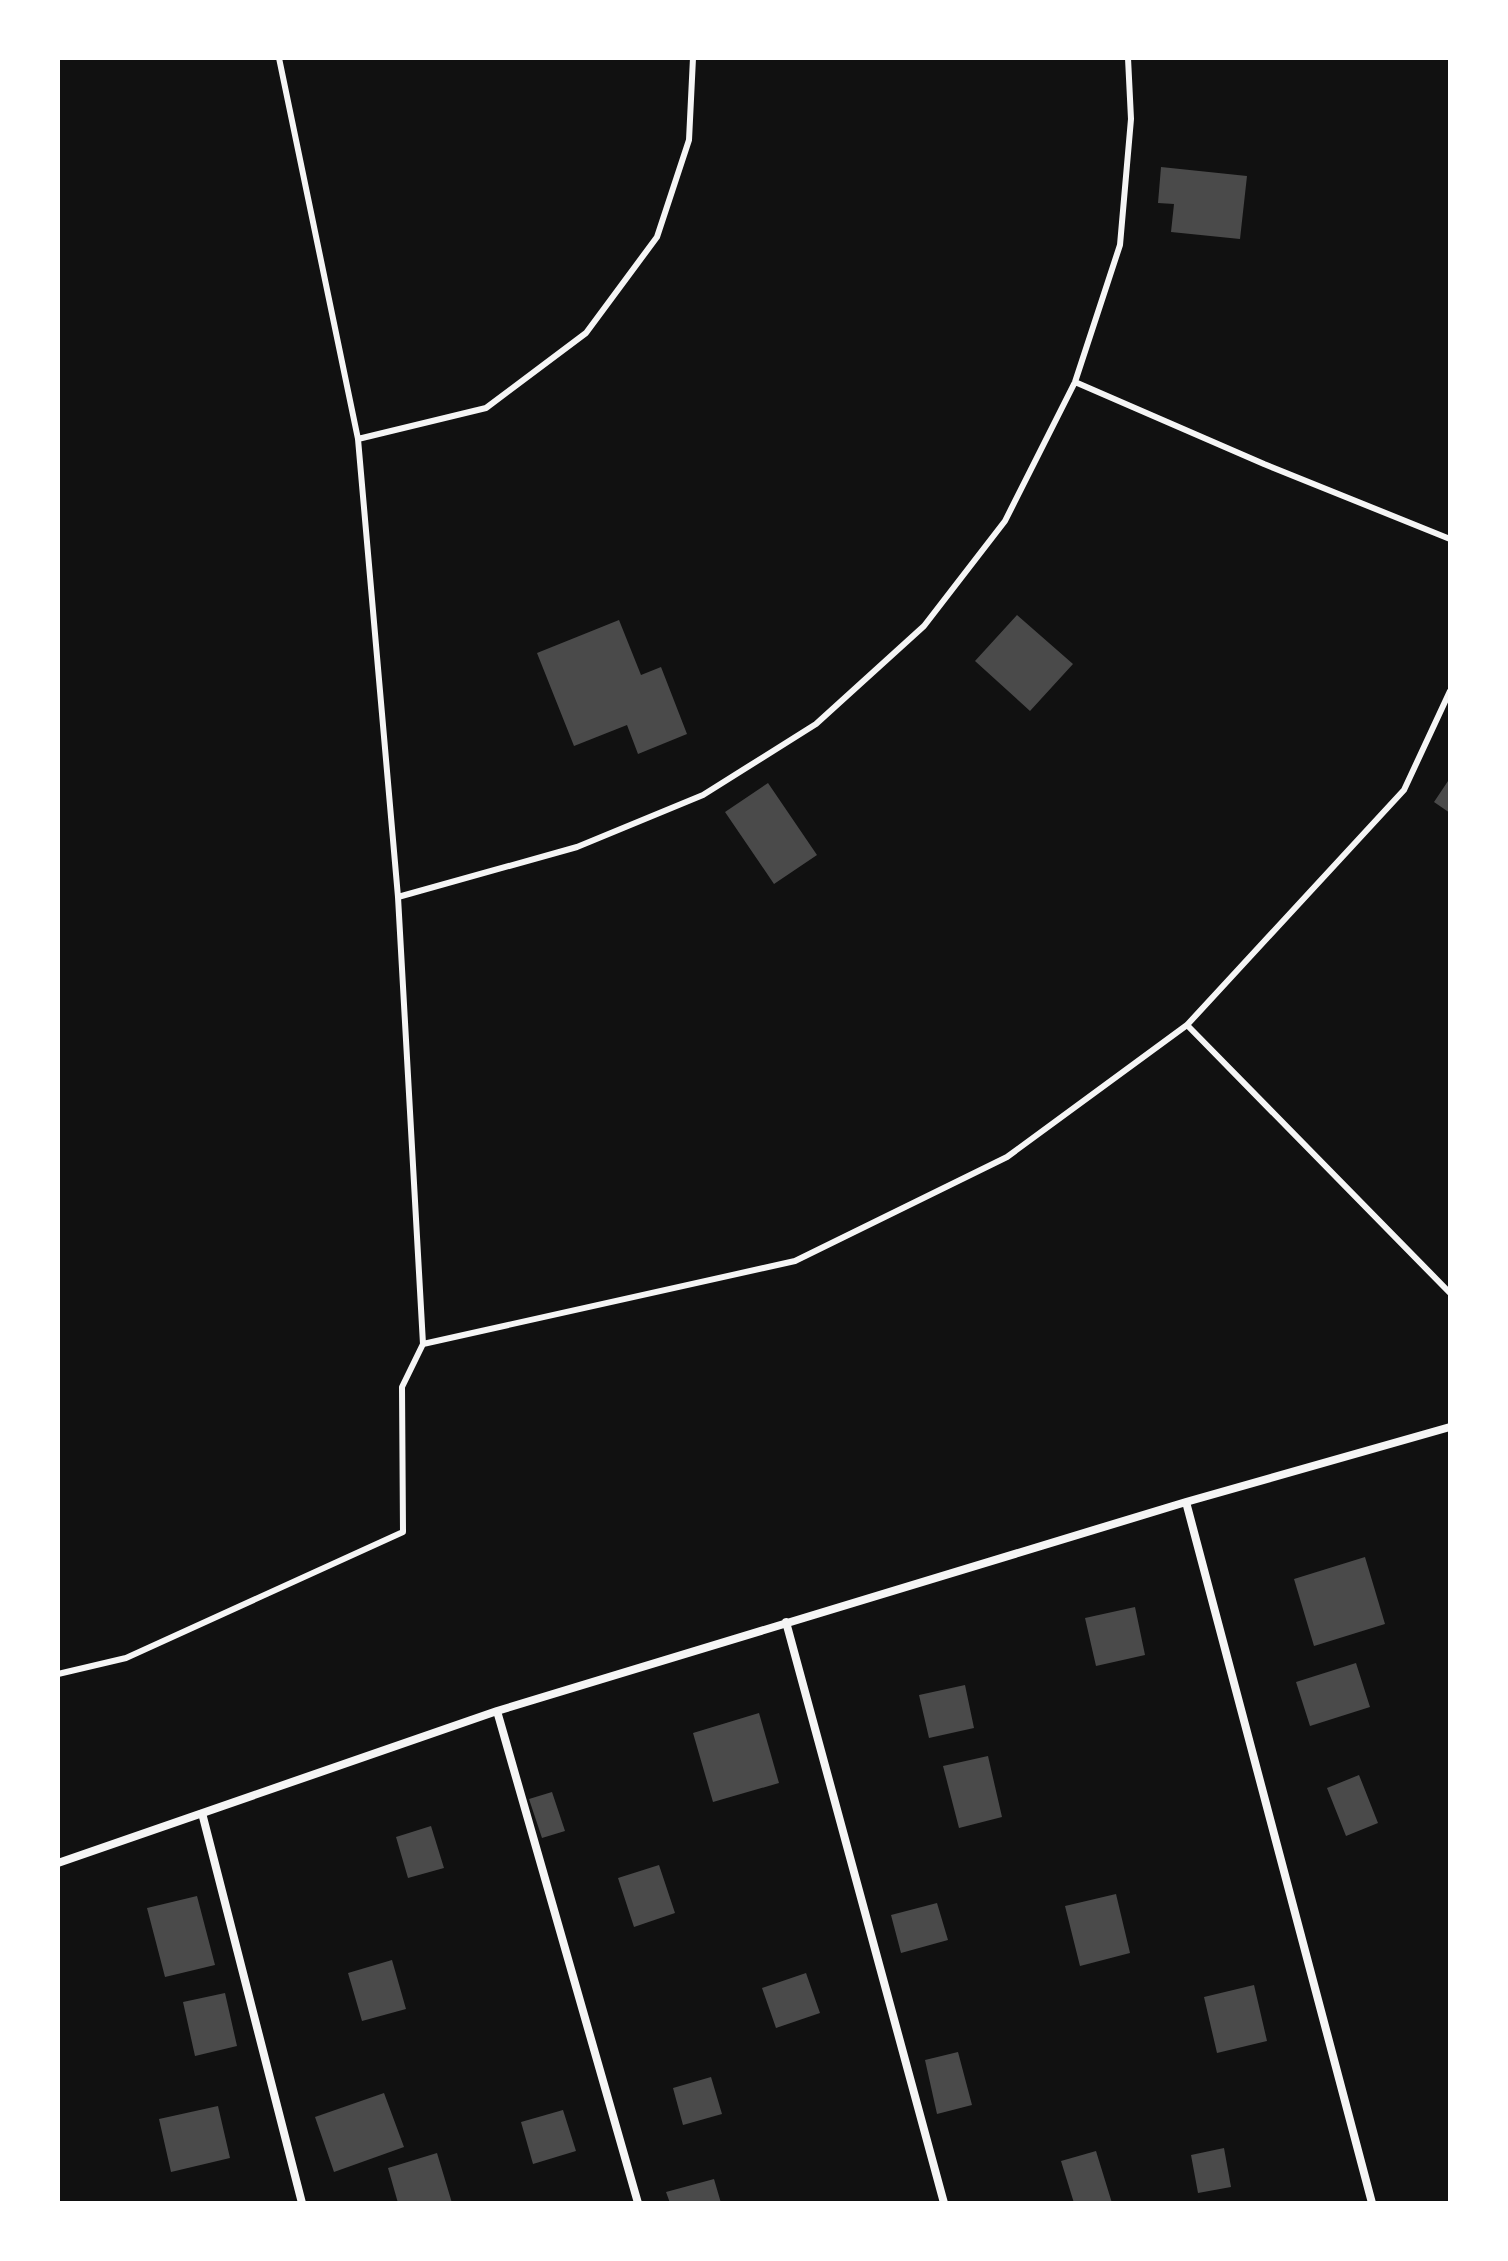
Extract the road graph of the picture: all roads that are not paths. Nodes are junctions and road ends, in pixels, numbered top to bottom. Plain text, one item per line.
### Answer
1 (279, 58) edge
2 (693, 58) edge
3 (1128, 58) edge
4 (1075, 382) junction
5 (358, 439) junction
6 (1450, 539) edge
7 (1450, 691) edge
8 (398, 897) junction
9 (1187, 1025) junction
10 (1450, 1293) edge
11 (423, 1344) junction
12 (1450, 1427) edge
13 (1186, 1502) junction
14 (786, 1622) junction
15 (58, 1674) edge
16 (497, 1711) junction
17 (202, 1813) junction
18 (58, 1863) edge
19 (302, 2203) edge
20 (638, 2203) edge
21 (944, 2203) edge
22 (1372, 2203) edge

1 - 5 lane
2 - 5 lane
3 - 4 lane
4 - 6 lane
4 - 8 lane
5 - 8 lane
7 - 9 lane
8 - 11 lane
9 - 10 lane
9 - 11 lane
11 - 15 lane
12 - 13 street
13 - 14 street
13 - 22 street
14 - 16 street
14 - 21 street
16 - 17 street
16 - 20 street
17 - 18 street
17 - 19 street

